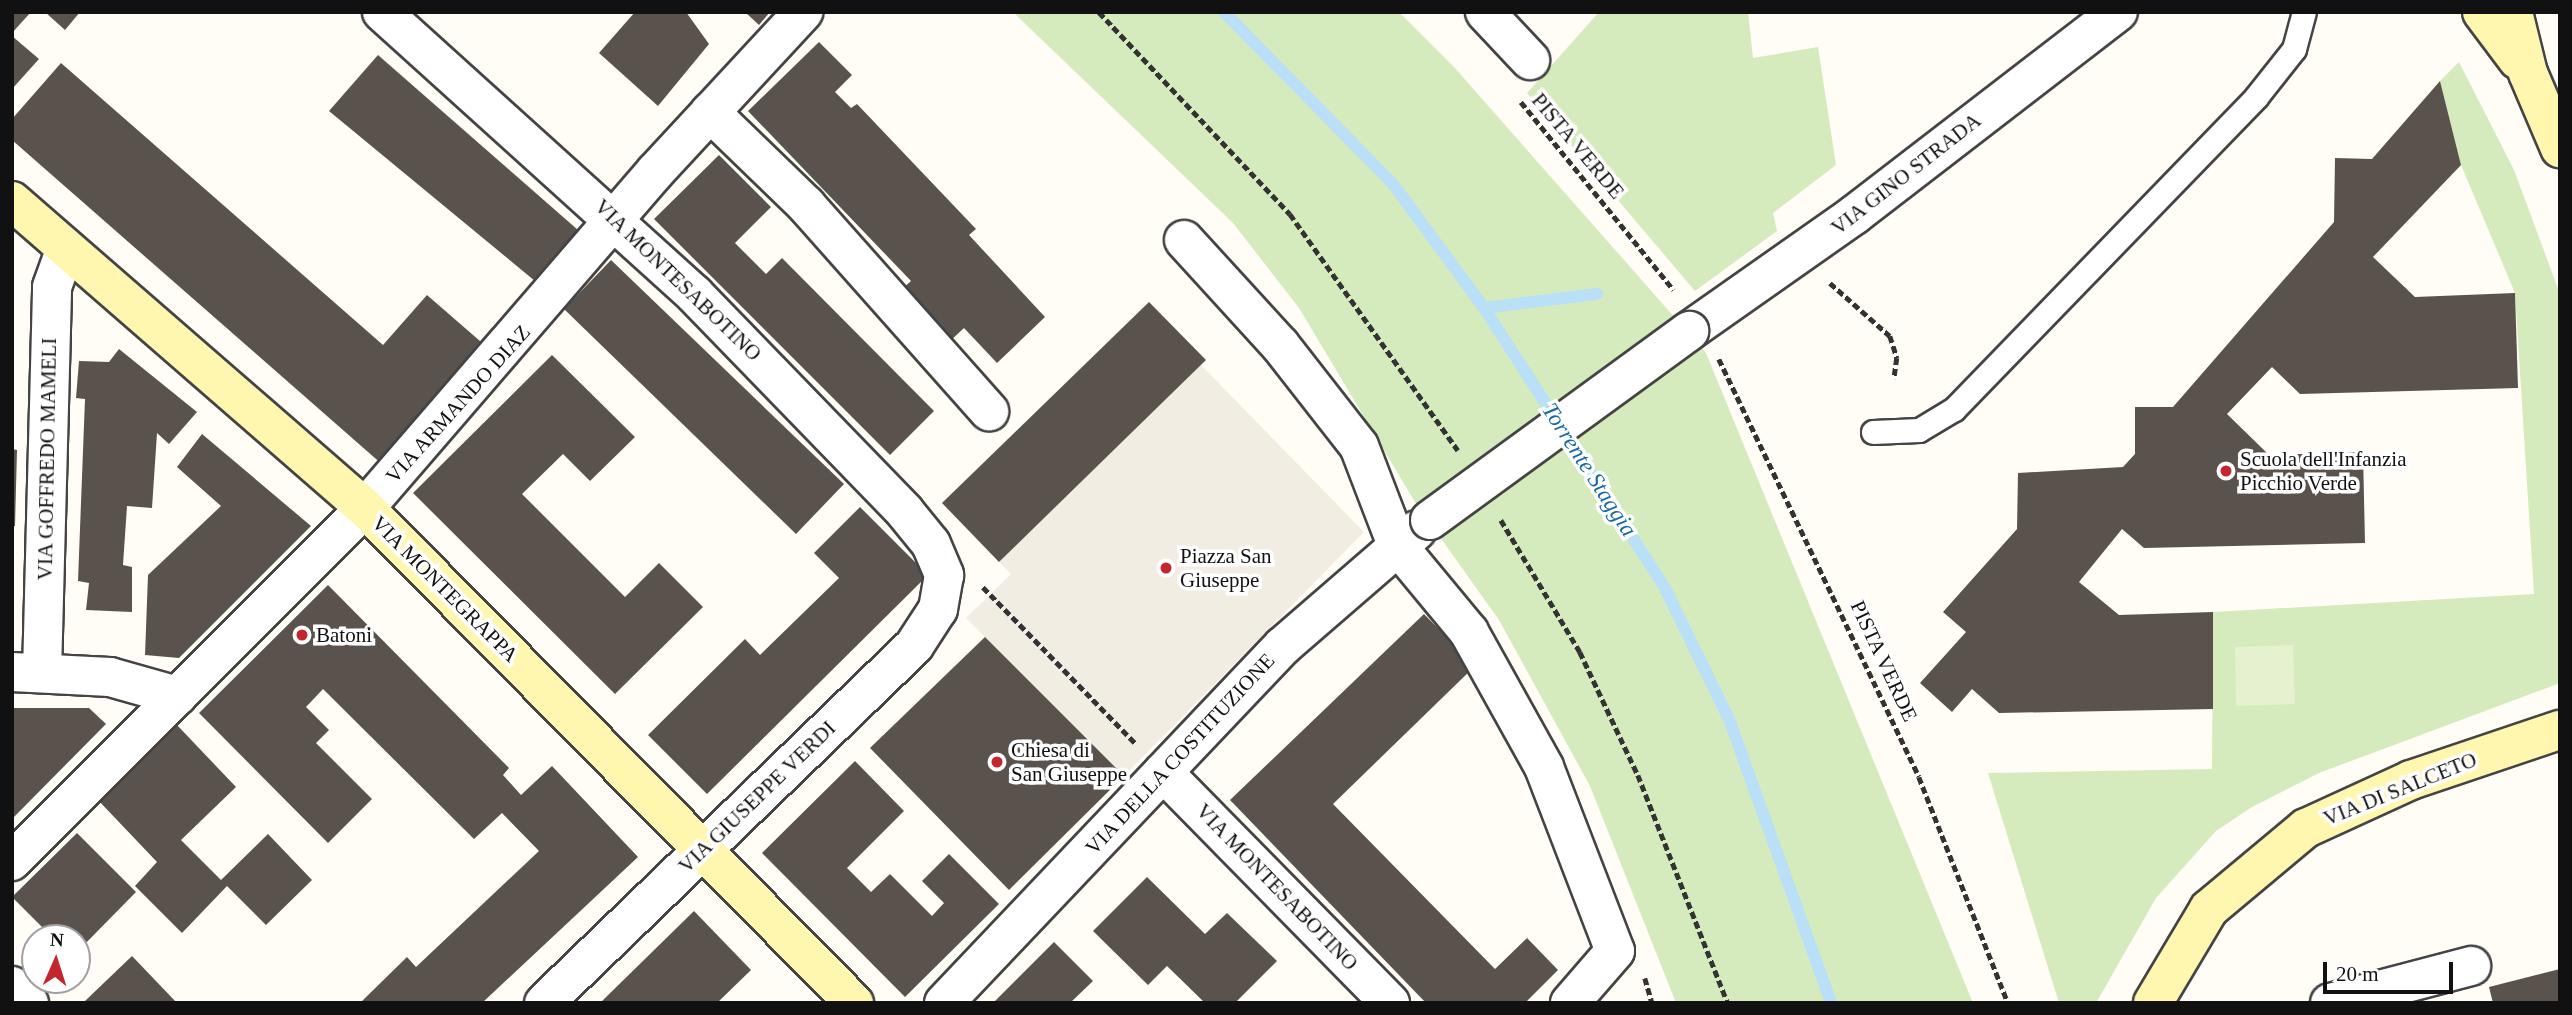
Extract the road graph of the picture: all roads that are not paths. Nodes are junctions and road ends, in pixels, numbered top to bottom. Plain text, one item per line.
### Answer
1 (382, 12) edge
2 (803, 12) edge
3 (1485, 12) edge
4 (2118, 12) edge
5 (2304, 12) edge
6 (2482, 12) edge
7 (2512, 12) edge
8 (2528, 73) junction
9 (1520, 75) road end
10 (710, 113) junction
11 (2560, 148) edge
12 (13, 202) edge
13 (618, 219) junction
14 (1184, 240) dead end
15 (66, 248) junction
16 (989, 411) dead end
17 (1872, 432) dead end
18 (365, 508) junction
19 (1430, 520) joint
20 (1397, 545) junction
21 (944, 575) joint
22 (27, 672) edge
23 (177, 696) junction
24 (2560, 730) edge
25 (1163, 772) junction
26 (702, 851) junction
27 (12, 861) edge
28 (2472, 966) dead end
29 (12, 986) edge
30 (29, 1003) edge
31 (544, 1003) edge
32 (854, 1003) edge
33 (944, 1003) edge
34 (1390, 1003) edge
35 (1570, 1003) edge
36 (2153, 1003) edge
37 (2330, 1003) edge

1 - 13 street, VIA MONTESABOTINO
2 - 10 street, VIA ARMANDO DIAZ
3 - 9 street
4 - 19 street, VIA GINO STRADA, bridge
5 - 17 lane
6 - 8 main road
7 - 8 main road
8 - 11 main road
10 - 13 street, VIA ARMANDO DIAZ
10 - 16 street
12 - 15 main road, VIA MONTEGRAPPA
13 - 18 street, VIA ARMANDO DIAZ
13 - 21 street, VIA MONTESABOTINO
14 - 20 street
15 - 18 main road, VIA MONTEGRAPPA
15 - 22 street, VIA GOFFREDO MAMELI
18 - 23 street, VIA ARMANDO DIAZ
18 - 26 main road, VIA MONTEGRAPPA
19 - 20 street, VIA DELLA COSTITUZIONE
20 - 25 street, VIA DELLA COSTITUZIONE
20 - 35 street
21 - 26 street, VIA GIUSEPPE VERDI
22 - 23 street
23 - 27 street, VIA ARMANDO DIAZ
24 - 36 main road, VIA DI SALCETO
25 - 33 street, VIA DELLA COSTITUZIONE
25 - 34 street, VIA MONTESABOTINO
26 - 31 street, VIA GIUSEPPE VERDI
26 - 32 main road, VIA MONTEGRAPPA
28 - 37 street
29 - 30 street

